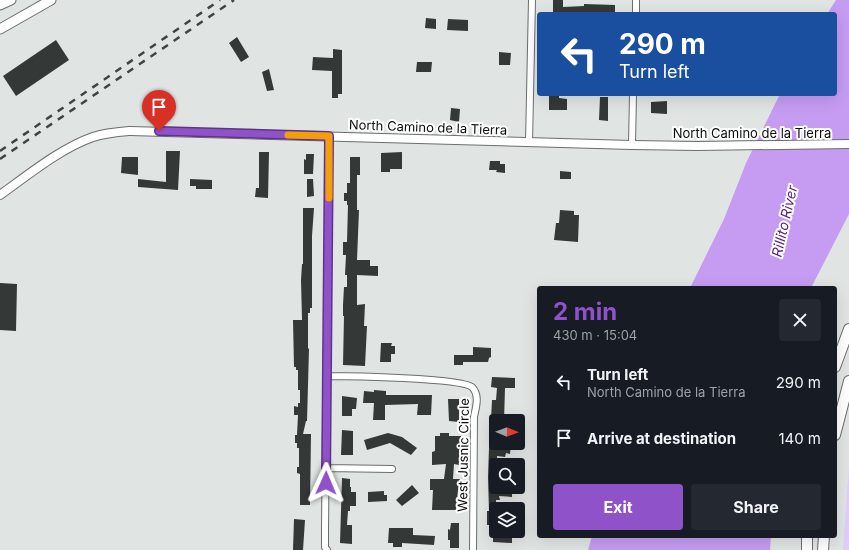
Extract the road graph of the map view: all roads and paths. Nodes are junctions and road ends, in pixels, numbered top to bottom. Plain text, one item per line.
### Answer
1 (11, 0) edge
2 (50, 0) edge
3 (532, 0) edge
4 (636, 0) edge
5 (0, 5) edge
6 (636, 12) edge
7 (3, 27) edge
8 (633, 96) edge
9 (329, 136) junction
10 (529, 143) junction
11 (849, 144) edge
12 (632, 145) junction
13 (0, 195) edge
14 (849, 329) edge
15 (837, 362) edge
16 (327, 376) junction
17 (849, 381) edge
18 (837, 415) edge
19 (326, 468) junction
20 (392, 469) dead end
21 (807, 538) edge
22 (824, 538) edge
23 (327, 550) edge
24 (473, 550) edge
25 (807, 550) edge
26 (823, 550) edge

1 - 5 main road
2 - 7 main road
3 - 10 street
4 - 6 street
8 - 12 street
9 - 10 street, North Camino de la Tierra
9 - 13 street, North Camino de la Tierra
9 - 16 street
10 - 12 street, North Camino de la Tierra
11 - 12 street, North Camino de la Tierra
14 - 15 main road
16 - 19 street
16 - 24 street, West Jusnic Circle
17 - 18 main road
19 - 20 street
19 - 23 street
21 - 25 main road
22 - 26 main road

